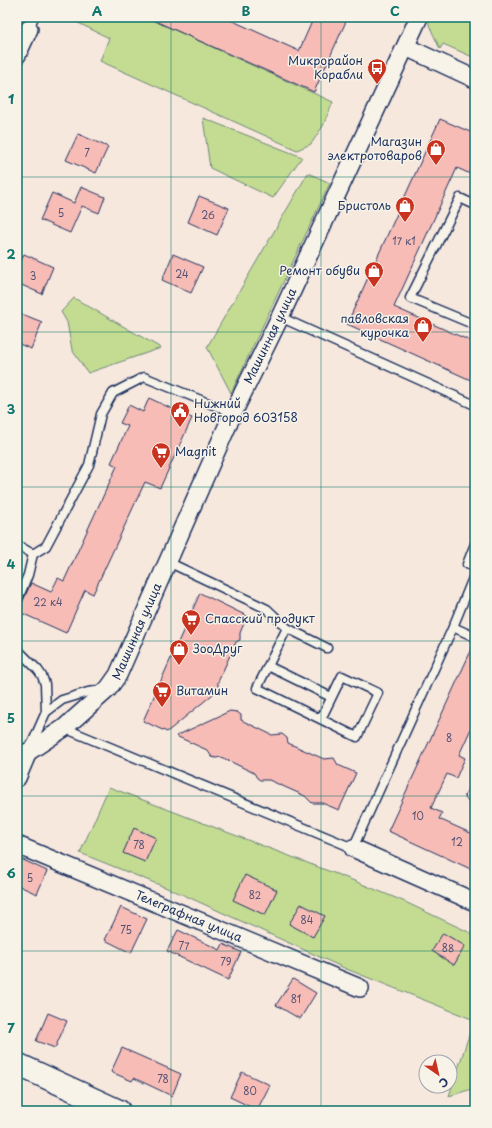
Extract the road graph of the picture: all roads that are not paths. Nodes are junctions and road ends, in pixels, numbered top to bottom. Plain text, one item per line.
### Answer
1 (419, 17) edge
2 (32, 23) edge
3 (406, 47) junction
4 (17, 55) edge
5 (475, 80) edge
6 (475, 205) edge
7 (280, 317) junction
8 (475, 325) edge
9 (475, 405) edge
10 (233, 413) junction
11 (475, 544) edge
12 (17, 545) edge
13 (33, 554) junction
14 (168, 562) junction
15 (475, 567) edge
16 (475, 573) edge
17 (17, 601) edge
18 (453, 627) junction
19 (287, 628) junction
20 (475, 637) edge
21 (327, 648) dead end
22 (17, 649) edge
23 (268, 666) junction
24 (108, 689) junction
25 (331, 697) junction
26 (46, 712) junction
27 (321, 719) junction
28 (64, 728) junction
29 (28, 752) junction
30 (17, 778) edge
31 (475, 786) edge
32 (475, 798) edge
33 (17, 845) edge
34 (353, 848) junction
35 (475, 902) edge
36 (360, 988) dead end
37 (17, 1064) edge
38 (118, 1111) edge

1 - 3 street, Машинная улица
2 - 4 street
3 - 5 street
3 - 7 street, Машинная улица
6 - 8 lane
7 - 9 lane
7 - 10 street, Машинная улица
10 - 13 lane
10 - 14 street, Машинная улица
11 - 15 lane
12 - 13 lane
13 - 17 lane
14 - 19 lane
14 - 24 street, Машинная улица
16 - 18 lane
18 - 20 lane
18 - 34 lane
19 - 21 lane
19 - 23 lane
22 - 26 lane
23 - 25 lane
23 - 27 lane
24 - 26 lane
24 - 28 street, Машинная улица
25 - 27 lane
25 - 27 lane
26 - 29 lane
28 - 29 street, Машинная улица
28 - 34 lane
29 - 30 street
31 - 32 lane
33 - 36 street, Телеграфная улица
34 - 35 street
37 - 38 main road

